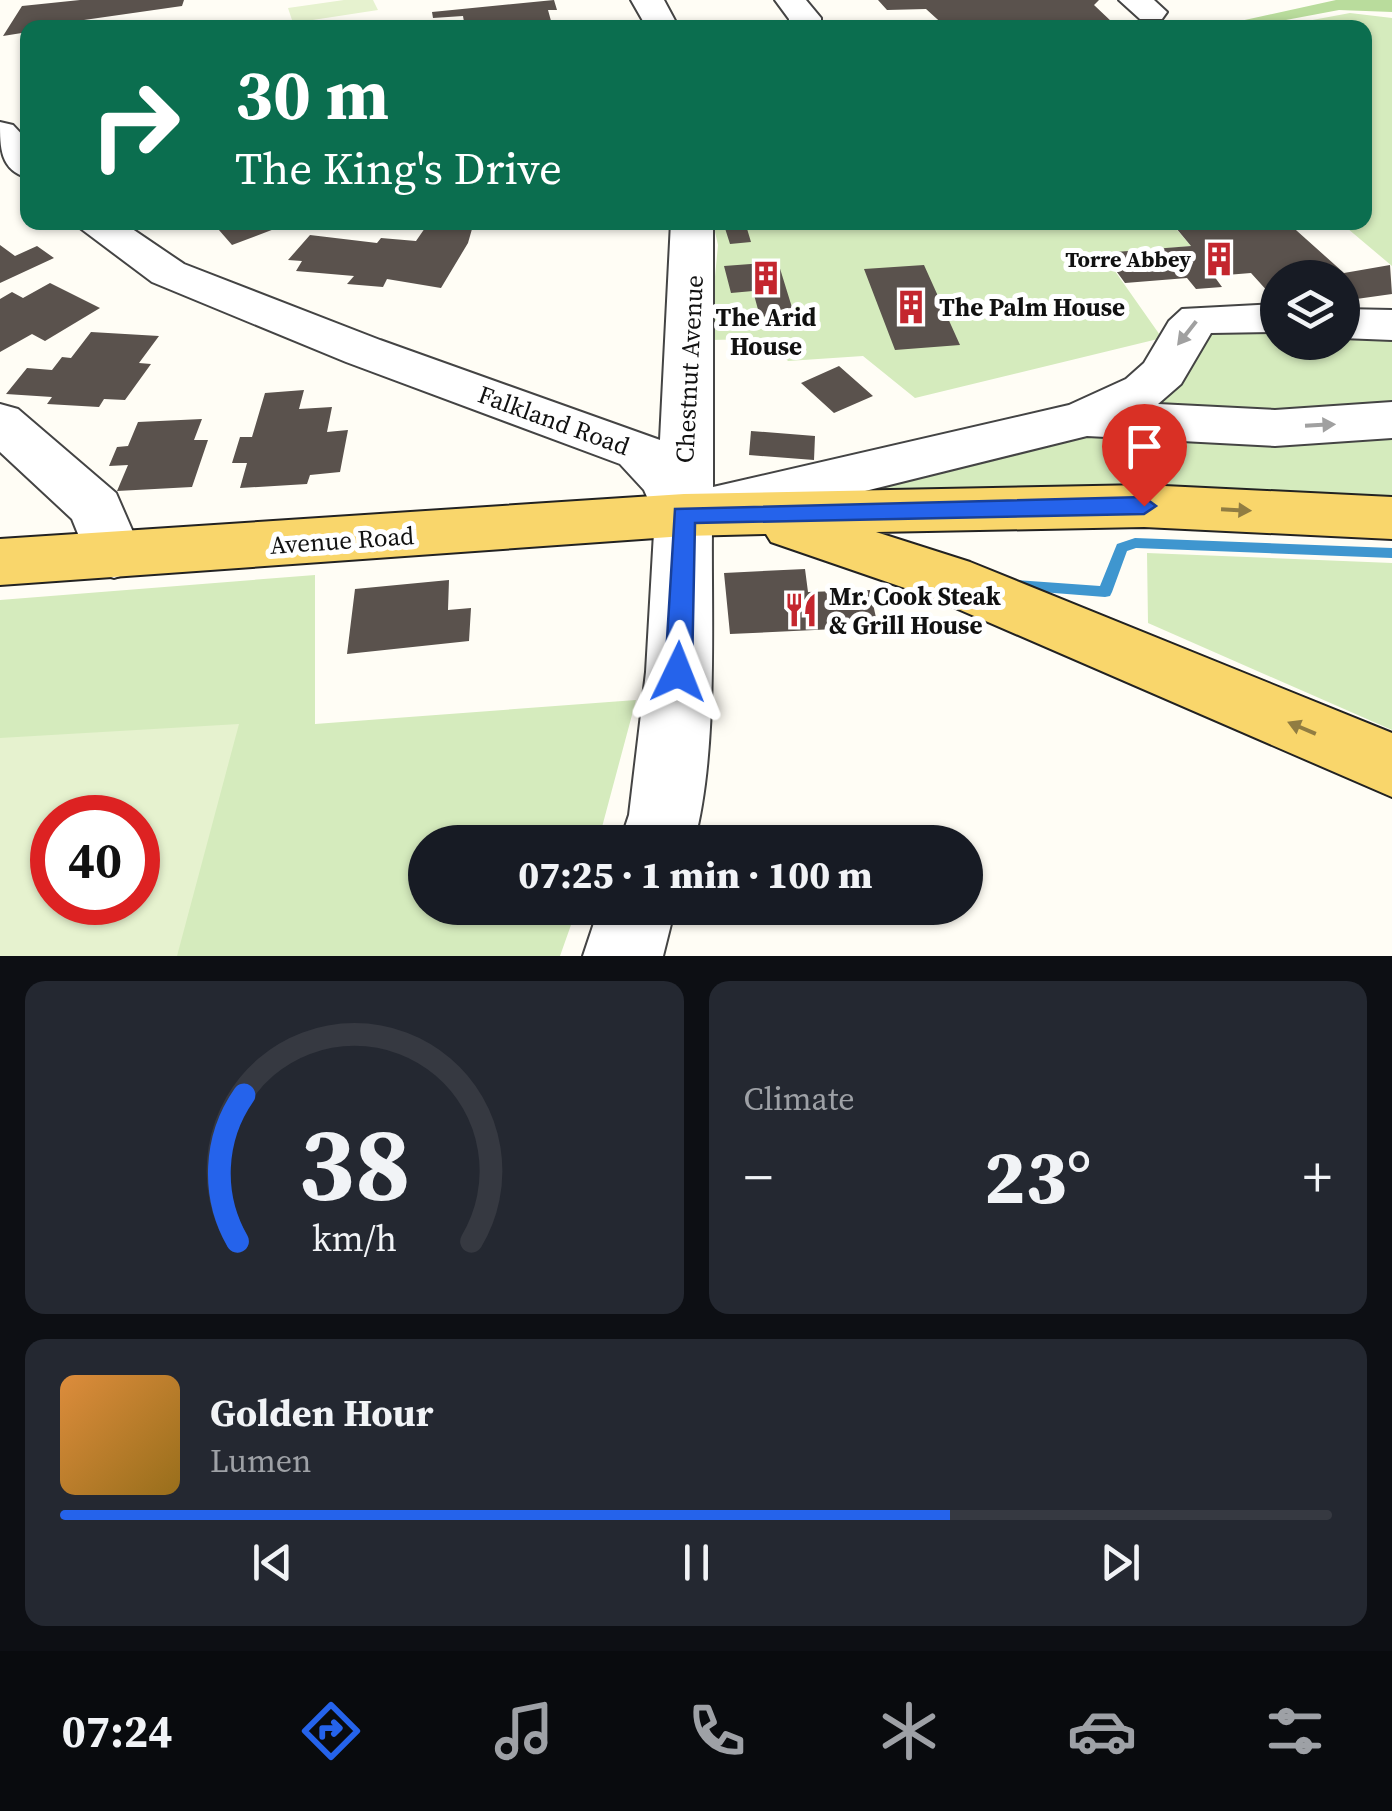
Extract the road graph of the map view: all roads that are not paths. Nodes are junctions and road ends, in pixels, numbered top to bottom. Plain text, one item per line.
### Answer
1 (646, 0) edge
2 (790, 0) edge
3 (660, 20) edge
4 (806, 20) edge
5 (0, 133) edge
6 (20, 157) edge
7 (105, 230) edge
8 (693, 230) edge
9 (1260, 318) edge
10 (1360, 324) edge
11 (1392, 325) edge
12 (1082, 419) junction
13 (1392, 420) edge
14 (0, 422) edge
15 (684, 515) junction
16 (1392, 518) edge
17 (114, 555) junction
18 (0, 562) edge
19 (1392, 766) edge
20 (662, 825) edge
21 (633, 925) edge
22 (623, 956) edge

1 - 3 street
2 - 4 street
5 - 6 street
7 - 15 street, Falkland Road
8 - 15 street, Chestnut Avenue
9 -> 12 street
10 - 11 street
12 -> 13 street
12 - 15 street
14 - 17 street
15 -> 16 main road
15 - 17 main road, Avenue Road
19 -> 15 main road
15 - 20 street, Chestnut Avenue
17 - 18 main road, Avenue Road
21 - 22 street

